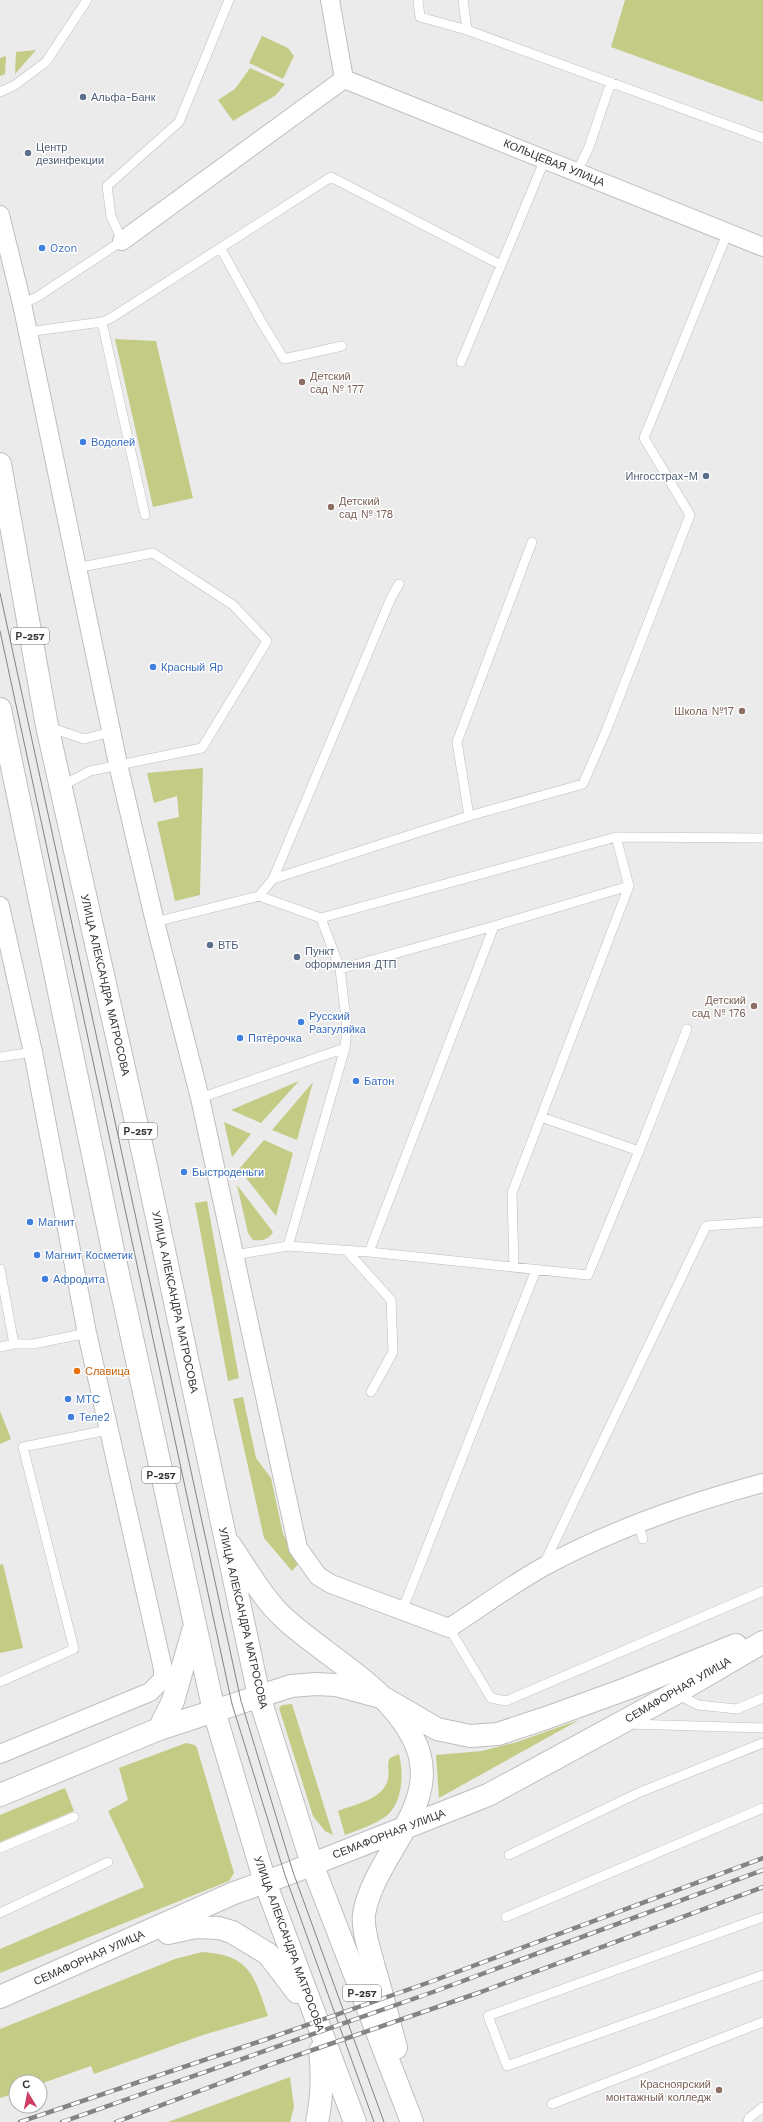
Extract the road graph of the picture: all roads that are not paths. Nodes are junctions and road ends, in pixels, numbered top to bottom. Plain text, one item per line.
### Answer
1 (87, 0) edge
2 (229, 0) edge
3 (330, 0) edge
4 (418, 0) edge
5 (463, 0) edge
6 (467, 30) junction
7 (344, 79) junction
8 (612, 82) junction
9 (0, 92) edge
10 (763, 138) edge
11 (545, 159) junction
12 (577, 172) junction
13 (0, 215) edge
14 (727, 234) junction
15 (122, 241) junction
16 (763, 248) edge
17 (221, 249) junction
18 (501, 265) junction
19 (22, 304) junction
20 (102, 322) junction
21 (27, 332) junction
22 (342, 346) dead end
23 (461, 362) dead end
24 (0, 464) edge
25 (145, 515) dead end
26 (532, 542) dead end
27 (76, 568) junction
28 (399, 584) dead end
29 (0, 709) edge
30 (47, 726) junction
31 (111, 732) junction
32 (118, 764) junction
33 (60, 788) junction
34 (469, 816) junction
35 (616, 837) junction
36 (763, 838) edge
37 (273, 879) junction
38 (630, 886) junction
39 (259, 896) junction
40 (0, 906) edge
41 (321, 918) junction
42 (155, 922) junction
43 (494, 926) junction
44 (340, 969) junction
45 (687, 1029) dead end
46 (346, 1048) junction
47 (33, 1052) junction
48 (0, 1057) edge
49 (200, 1098) junction
50 (541, 1117) junction
51 (640, 1151) junction
52 (763, 1222) edge
53 (288, 1246) junction
54 (347, 1251) junction
55 (369, 1252) junction
56 (234, 1255) junction
57 (514, 1267) junction
58 (0, 1269) edge
59 (536, 1270) junction
60 (87, 1333) junction
61 (14, 1344) junction
62 (0, 1347) edge
63 (371, 1392) dead end
64 (108, 1430) junction
65 (763, 1483) edge
66 (224, 1537) junction
67 (543, 1567) junction
68 (763, 1591) edge
69 (402, 1611) junction
70 (194, 1628) junction
71 (449, 1628) junction
72 (763, 1634) edge
73 (763, 1642) edge
74 (0, 1682) edge
75 (676, 1693) junction
76 (259, 1696) junction
77 (384, 1698) junction
78 (763, 1698) edge
79 (214, 1711) junction
80 (618, 1724) junction
81 (763, 1728) edge
82 (159, 1729) junction
83 (763, 1743) edge
84 (0, 1754) edge
85 (0, 1795) edge
86 (763, 1808) edge
87 (74, 1817) dead end
88 (405, 1828) junction
89 (0, 1848) edge
90 (509, 1855) dead end
91 (108, 1862) dead end
92 (312, 1864) junction
93 (265, 1882) junction
94 (0, 1913) edge
95 (506, 1917) dead end
96 (763, 1917) edge
97 (120, 1944) junction
98 (763, 1975) edge
99 (0, 1997) edge
100 (763, 2022) edge
101 (318, 2027) junction
102 (552, 2104) dead end
103 (763, 2107) edge
104 (317, 2122) edge
105 (355, 2122) edge
106 (412, 2122) edge
107 (748, 2122) edge

1 - 9 lane
2 - 15 lane
3 - 7 street
4 - 6 lane
5 - 6 lane
6 - 8 lane
7 - 11 street, КОЛЬЦЕВАЯ УЛИЦА
7 - 15 street
8 - 10 lane
8 - 12 lane
11 - 12 street, КОЛЬЦЕВАЯ УЛИЦА
11 - 18 lane
12 - 14 street, КОЛЬЦЕВАЯ УЛИЦА
13 - 19 street
14 - 16 street, КОЛЬЦЕВАЯ УЛИЦА
14 - 34 lane
15 - 19 lane
17 - 18 lane
17 - 20 lane
17 - 22 lane
18 - 23 lane
19 - 21 street
20 - 21 lane
20 - 25 lane
21 - 27 street
24 - 30 highway, УЛИЦА АЛЕКСАНДРА МАТРОСОВА / Р-257
26 - 34 lane
27 - 31 street
27 - 32 lane
28 - 37 lane
29 - 70 highway, УЛИЦА АЛЕКСАНДРА МАТРОСОВА / Р-257
30 - 31 lane
30 - 33 highway, УЛИЦА АЛЕКСАНДРА МАТРОСОВА / Р-257
31 - 32 street
32 - 33 lane
32 - 42 street
33 - 66 highway, УЛИЦА АЛЕКСАНДРА МАТРОСОВА / Р-257
34 - 37 lane
35 - 36 lane
35 - 38 lane
35 - 41 lane
37 - 39 lane
38 - 43 lane
38 - 50 lane
39 - 41 lane
39 - 42 lane
40 - 47 street
41 - 44 lane
42 - 49 street
43 - 44 lane
43 - 55 lane
44 - 46 lane
45 - 51 lane
46 - 49 lane
46 - 53 lane
47 - 48 lane
47 - 60 street
49 - 56 street
50 - 51 lane
50 - 57 lane
51 - 59 lane
52 - 67 lane
53 - 54 lane
53 - 56 lane
54 - 55 lane
54 - 63 lane
55 - 57 lane
56 - 69 street
57 - 59 lane
58 - 61 lane
59 - 69 lane
60 - 61 lane
60 - 64 street
61 - 62 lane
64 - 74 lane
64 - 84 street
65 - 67 street
66 - 76 highway, УЛИЦА АЛЕКСАНДРА МАТРОСОВА / Р-257
66 - 77 highway
67 - 71 street
68 - 71 lane
69 - 71 street
70 - 79 highway, УЛИЦА АЛЕКСАНДРА МАТРОСОВА / Р-257
70 - 82 highway
72 - 77 highway, СЕМАФОРНАЯ УЛИЦА
73 - 75 highway, СЕМАФОРНАЯ УЛИЦА
75 - 78 lane
75 - 80 highway, СЕМАФОРНАЯ УЛИЦА
76 - 77 highway, СЕМАФОРНАЯ УЛИЦА
76 - 79 highway, СЕМАФОРНАЯ УЛИЦА
76 - 92 highway, УЛИЦА АЛЕКСАНДРА МАТРОСОВА / Р-257
77 - 88 highway
79 - 82 highway, СЕМАФОРНАЯ УЛИЦА
79 - 93 highway, УЛИЦА АЛЕКСАНДРА МАТРОСОВА / Р-257
80 - 81 lane
80 - 88 highway, СЕМАФОРНАЯ УЛИЦА
82 - 85 highway, СЕМАФОРНАЯ УЛИЦА
83 - 90 lane
86 - 95 lane
87 - 89 lane
88 - 92 highway, СЕМАФОРНАЯ УЛИЦА
88 - 106 highway
91 - 94 lane
92 - 93 highway, СЕМАФОРНАЯ УЛИЦА
92 - 106 highway, УЛИЦА АЛЕКСАНДРА МАТРОСОВА / Р-257
93 - 97 highway, СЕМАФОРНАЯ УЛИЦА
93 - 101 highway, УЛИЦА АЛЕКСАНДРА МАТРОСОВА / Р-257
96 - 98 lane
97 - 99 highway, СЕМАФОРНАЯ УЛИЦА
97 - 101 highway
100 - 102 lane
101 - 104 highway
101 - 105 highway, УЛИЦА АЛЕКСАНДРА МАТРОСОВА / Р-257
103 - 107 lane

